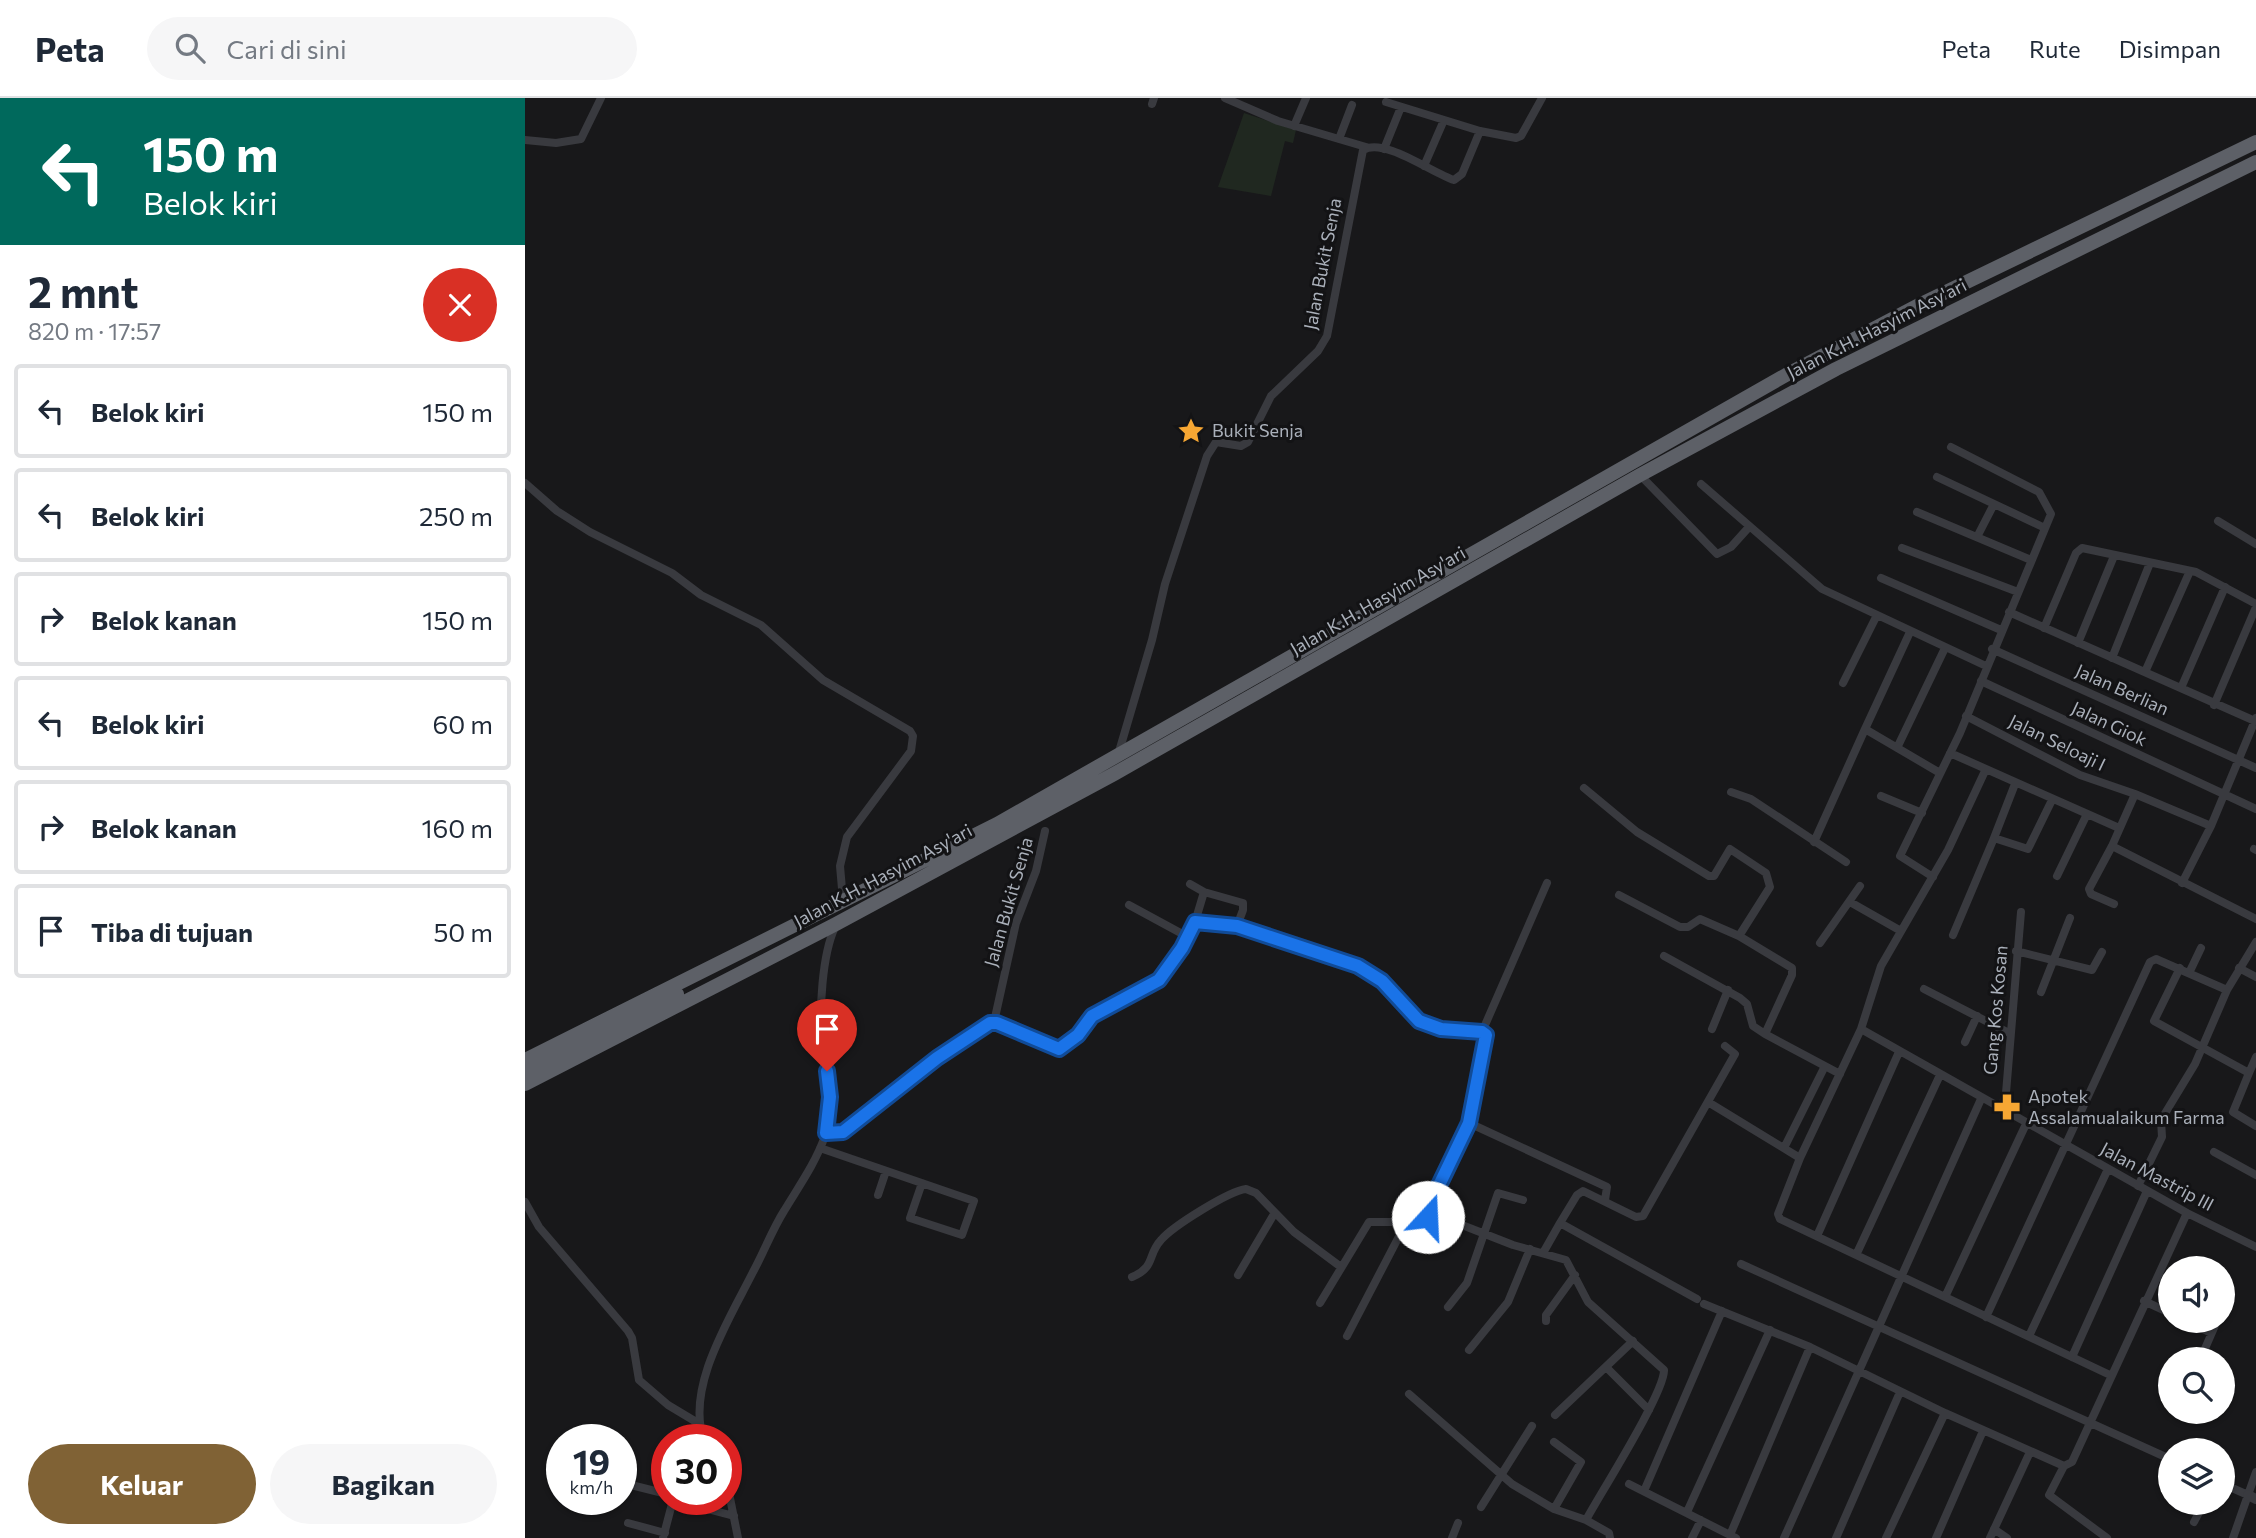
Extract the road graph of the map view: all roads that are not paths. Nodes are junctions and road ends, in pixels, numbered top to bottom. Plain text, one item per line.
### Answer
1 (601, 98) edge
2 (1225, 98) edge
3 (1253, 98) edge
4 (1306, 98) edge
5 (1542, 98) edge
6 (1386, 102) dead end
7 (1352, 104) dead end
8 (1401, 107) junction
9 (1248, 109) junction
10 (1444, 120) junction
11 (1294, 126) junction
12 (1481, 131) junction
13 (1339, 139) junction
14 (525, 140) edge
15 (2256, 142) edge
16 (1366, 147) junction
17 (1384, 149) junction
18 (2256, 162) edge
19 (1424, 166) junction
20 (1951, 447) dead end
21 (1640, 475) junction
22 (1937, 477) dead end
23 (525, 484) edge
24 (1701, 484) dead end
25 (1994, 504) junction
26 (1917, 512) dead end
27 (2218, 521) dead end
28 (1749, 527) junction
29 (2045, 528) junction
30 (1977, 537) junction
31 (2256, 544) edge
32 (1902, 548) dead end
33 (2114, 556) junction
34 (2031, 560) junction
35 (2150, 563) junction
36 (2190, 570) junction
37 (1881, 578) dead end
38 (2225, 587) junction
39 (2018, 592) junction
40 (2256, 605) edge
41 (2009, 612) junction
42 (1876, 617) junction
43 (2045, 628) junction
44 (2001, 631) junction
45 (1910, 632) junction
46 (2078, 643) junction
47 (1945, 648) junction
48 (1992, 649) junction
49 (2112, 658) junction
50 (1986, 666) junction
51 (2145, 672) junction
52 (1981, 681) junction
53 (1843, 684) dead end
54 (2181, 688) junction
55 (2214, 705) junction
56 (1966, 716) junction
57 (2255, 720) edge
58 (1865, 729) junction
59 (1897, 748) junction
60 (1950, 753) junction
61 (1117, 758) junction
62 (2238, 760) junction
63 (2256, 768) edge
64 (1985, 771) junction
65 (1940, 773) junction
66 (2015, 784) junction
67 (1584, 788) dead end
68 (1731, 792) dead end
69 (2135, 794) junction
70 (1881, 796) dead end
71 (2224, 796) junction
72 (2052, 800) junction
73 (2256, 809) edge
74 (1922, 813) junction
75 (2087, 814) junction
76 (2210, 826) junction
77 (2119, 828) junction
78 (1045, 831) dead end
79 (1994, 838) junction
80 (1814, 842) junction
81 (2112, 846) junction
82 (1846, 862) dead end
83 (2057, 876) dead end
84 (1933, 877) junction
85 (1547, 883) dead end
86 (2182, 883) junction
87 (1190, 884) dead end
88 (1860, 886) dead end
89 (1204, 892) junction
90 (1619, 895) dead end
91 (843, 900) junction
92 (1850, 902) junction
93 (2114, 904) dead end
94 (1129, 905) dead end
95 (2021, 912) dead end
96 (2070, 918) dead end
97 (2256, 919) edge
98 (1195, 922) junction
99 (836, 924) junction
100 (1237, 926) junction
101 (1901, 931) junction
102 (1953, 935) dead end
103 (1738, 936) junction
104 (1188, 937) junction
105 (2256, 942) edge
106 (1820, 943) dead end
107 (2201, 948) dead end
108 (2016, 951) junction
109 (2102, 952) dead end
110 (1664, 956) dead end
111 (2053, 959) junction
112 (2180, 968) junction
113 (2239, 968) junction
114 (2190, 971) junction
115 (2256, 977) edge
116 (715, 987) junction
117 (1924, 989) dead end
118 (1728, 990) junction
119 (2227, 990) junction
120 (2041, 992) dead end
121 (622, 1012) junction
122 (1977, 1016) junction
123 (993, 1022) junction
124 (1712, 1029) dead end
125 (1861, 1029) junction
126 (1482, 1032) junction
127 (2009, 1032) junction
128 (1765, 1034) junction
129 (608, 1041) junction
130 (1965, 1042) dead end
131 (1725, 1046) dead end
132 (2201, 1049) junction
133 (1899, 1052) junction
134 (2256, 1057) edge
135 (525, 1060) edge
136 (1825, 1066) junction
137 (525, 1072) edge
138 (2249, 1073) junction
139 (1840, 1074) junction
140 (1940, 1075) junction
141 (525, 1084) edge
142 (1981, 1100) junction
143 (1708, 1102) junction
144 (2001, 1110) junction
145 (1469, 1123) junction
146 (2026, 1124) junction
147 (2256, 1126) edge
148 (826, 1133) junction
149 (2065, 1146) junction
150 (820, 1148) junction
151 (1784, 1148) junction
152 (2214, 1152) dead end
153 (1800, 1158) junction
154 (2108, 1169) junction
155 (886, 1171) junction
156 (2256, 1175) edge
157 (922, 1183) junction
158 (2138, 1186) junction
159 (2147, 1191) junction
160 (878, 1195) dead end
161 (1523, 1200) dead end
162 (1605, 1200) junction
163 (525, 1202) edge
164 (2187, 1213) junction
165 (1275, 1214) junction
166 (1428, 1217) junction
167 (1407, 1221) junction
168 (1560, 1223) junction
169 (1485, 1233) junction
170 (1817, 1236) junction
171 (2256, 1247) edge
172 (1530, 1249) junction
173 (1543, 1253) junction
174 (1857, 1253) junction
175 (1741, 1264) dead end
176 (1341, 1267) junction
177 (1238, 1275) dead end
178 (1575, 1275) junction
179 (1902, 1276) junction
180 (1132, 1278) dead end
181 (1945, 1297) junction
182 (2144, 1300) junction
183 (1320, 1303) dead end
184 (1448, 1307) dead end
185 (2158, 1307) edge
186 (1722, 1311) junction
187 (1986, 1317) junction
188 (1546, 1321) dead end
189 (1879, 1328) junction
190 (1769, 1330) junction
191 (2211, 1334) edge
192 (1347, 1336) dead end
193 (2029, 1336) junction
194 (1633, 1341) junction
195 (1810, 1347) junction
196 (2206, 1347) edge
197 (1469, 1350) dead end
198 (2072, 1357) junction
199 (1606, 1367) junction
200 (1859, 1372) junction
201 (2111, 1375) junction
202 (1900, 1392) junction
203 (1409, 1394) dead end
204 (1649, 1410) junction
205 (1945, 1413) junction
206 (1555, 1415) dead end
207 (2090, 1422) junction
208 (698, 1423) joint
209 (1531, 1426) dead end
210 (1983, 1431) junction
211 (1554, 1442) dead end
212 (2030, 1452) junction
213 (2158, 1453) edge
214 (2064, 1466) junction
215 (2256, 1472) edge
216 (1500, 1473) junction
217 (1629, 1484) dead end
218 (2235, 1489) edge
219 (1644, 1491) junction
220 (2252, 1497) edge
221 (1481, 1507) dead end
222 (1554, 1508) junction
223 (1687, 1512) junction
224 (669, 1515) edge
225 (730, 1515) edge
226 (2197, 1515) edge
227 (734, 1516) joint
228 (1586, 1520) junction
229 (1701, 1520) junction
230 (2194, 1522) dead end
231 (628, 1523) dead end
232 (1458, 1523) dead end
233 (1994, 1529) junction
234 (664, 1535) edge
235 (1733, 1536) edge
236 (739, 1538) edge
237 (1452, 1538) edge
238 (1610, 1538) edge
239 (1692, 1538) edge
240 (1784, 1538) edge
241 (1836, 1538) edge
242 (1886, 1538) edge
243 (1936, 1538) edge
244 (1990, 1538) edge
245 (2007, 1538) edge
246 (2107, 1538) edge
247 (2233, 1538) edge

1 - 14 street
2 - 9 street
3 - 9 street
4 - 11 street
5 - 12 street
6 - 8 street
7 - 13 street
8 - 10 street
8 - 17 street
9 - 11 street
10 - 12 street
10 - 19 street
11 - 13 street
12 - 19 street
13 - 16 street
15 - 61 highway, Jalan K.H. Hasyim Asy'ari
16 - 17 street
16 - 61 street, Jalan Bukit Senja
17 - 19 street
18 - 21 highway, Jalan K.H. Hasyim Asy'ari
20 - 29 street
21 - 28 street
21 - 99 highway, Jalan K.H. Hasyim Asy'ari
22 - 25 street
23 - 91 street
24 - 28 street
25 - 29 street
25 - 30 street
26 - 30 street
27 - 31 street
28 - 42 street
29 - 34 street
30 - 34 street
32 - 39 street
33 - 35 street
33 - 43 street
33 - 46 street
34 - 39 street
35 - 36 street
35 - 49 street
36 - 38 street
36 - 51 street
37 - 44 street
38 - 40 street
38 - 54 street
39 - 41 street
40 - 55 street
41 - 43 street
41 - 44 street
42 - 45 street
42 - 53 street
43 - 46 street
44 - 48 street
45 - 47 street
45 - 58 street
46 - 49 street
47 - 50 street
47 - 59 street
48 - 50 street
48 - 62 street, Jalan Berlian
49 - 51 street
50 - 52 street
51 - 54 street
52 - 56 street
52 - 71 street, Jalan Giok
54 - 55 street
55 - 57 street
56 - 60 street
56 - 69 street, Jalan Seloaji I
57 - 62 street
58 - 59 street
58 - 80 street
59 - 65 street
60 - 64 street
60 - 65 street
61 - 91 highway, Jalan K.H. Hasyim Asy'ari
62 - 63 street, Jalan Berlian
62 - 71 street
64 - 66 street
64 - 84 street
65 - 74 street
66 - 72 street
66 - 79 street
67 - 103 street
68 - 80 street
69 - 76 street, Jalan Seloaji I
69 - 77 street
70 - 74 street
71 - 73 street, Jalan Giok
71 - 76 street
72 - 75 street
72 - 79 street
74 - 84 street
75 - 77 street
75 - 83 street
76 - 86 street
77 - 81 street
78 - 123 street, Jalan Bukit Senja
79 - 102 street
80 - 82 street
81 - 86 street
81 - 93 street
84 - 101 street
85 - 126 street
86 - 97 street
87 - 89 street
88 - 92 street
89 - 98 street
89 - 100 street
90 - 103 street
91 - 121 highway, Jalan K.H. Hasyim Asy'ari
92 - 101 street
92 - 106 street
94 - 104 street
95 - 108 street, Gang Kos Kosan
96 - 111 street
98 - 100 street
98 - 104 street
99 - 116 highway, Jalan K.H. Hasyim Asy'ari
99 - 148 street
100 - 126 street
101 - 125 street
103 - 128 street
104 - 123 street
105 - 113 street
107 - 114 street
108 - 111 street
108 - 127 street, Gang Kos Kosan
109 - 111 street
110 - 118 street
111 - 120 street
112 - 114 street
112 - 132 street
112 - 149 street
113 - 115 street
113 - 119 street
114 - 119 street
116 - 121 highway
116 - 129 highway, Jalan K.H. Hasyim Asy'ari
117 - 122 street
118 - 124 street
118 - 128 street
119 - 132 street
121 - 135 highway, Jalan K.H. Hasyim Asy'ari
122 - 127 street
122 - 130 street
123 - 148 street
125 - 133 street, Jalan Mastrip III
125 - 139 street
126 - 145 street
127 - 144 street, Gang Kos Kosan
128 - 136 street
129 - 137 highway
129 - 141 highway, Jalan K.H. Hasyim Asy'ari
131 - 143 street
132 - 138 street
132 - 158 street
133 - 140 street, Jalan Mastrip III
133 - 170 street
134 - 138 street
136 - 139 street
136 - 151 street
138 - 147 street
139 - 153 street
140 - 142 street, Jalan Mastrip III
140 - 174 street
142 - 144 street, Jalan Mastrip III
142 - 179 street
143 - 151 street
143 - 162 street
144 - 146 street, Jalan Mastrip III
145 - 162 street
145 - 166 street
146 - 149 street, Jalan Mastrip III
146 - 181 street
148 - 150 street
149 - 154 street, Jalan Mastrip III
149 - 187 street
150 - 155 street
150 - 208 street
151 - 153 street
152 - 156 street
153 - 170 street
154 - 158 street, Jalan Mastrip III
154 - 193 street
155 - 157 street
155 - 160 street
157 - 157 street
158 - 159 street, Jalan Mastrip III
159 - 164 street, Jalan Mastrip III
159 - 198 street
161 - 169 street
162 - 168 street
163 - 208 street
164 - 171 street, Jalan Mastrip III
164 - 182 street
165 - 176 street
165 - 177 street
165 - 180 street
166 - 167 street
166 - 169 street
167 - 176 street
167 - 192 street
168 - 173 street
168 - 186 street
169 - 172 street
169 - 184 street
170 - 174 street
172 - 173 street
172 - 197 street
173 - 178 street
174 - 179 street
175 - 189 street
176 - 183 street
178 - 188 street
178 - 194 street
179 - 181 street
179 - 189 street
181 - 187 street
182 - 185 street
182 - 201 street
186 - 190 street
186 - 219 street
187 - 193 street
189 - 200 street
189 - 207 street
190 - 195 street
190 - 223 street
191 - 196 street
193 - 198 street
194 - 199 street
194 - 204 street
195 - 200 street
195 - 235 street
198 - 201 street
199 - 204 street
199 - 206 street
200 - 202 street
200 - 240 street
201 - 207 street
202 - 205 street
202 - 241 street
203 - 216 street
204 - 228 street
205 - 210 street
205 - 242 street
207 - 213 street
207 - 214 street
209 - 216 street
210 - 212 street
210 - 243 street
211 - 222 street
212 - 214 street
212 - 233 street
214 - 246 street
215 - 220 street
216 - 221 street
216 - 222 street
217 - 219 street
218 - 220 street
219 - 223 street
220 - 247 street
222 - 228 street
223 - 229 street
224 - 234 street
225 - 227 street
226 - 230 street
227 - 236 street
228 - 238 street
229 - 235 street
229 - 239 street
231 - 234 street
232 - 237 street
233 - 244 street
233 - 245 street

